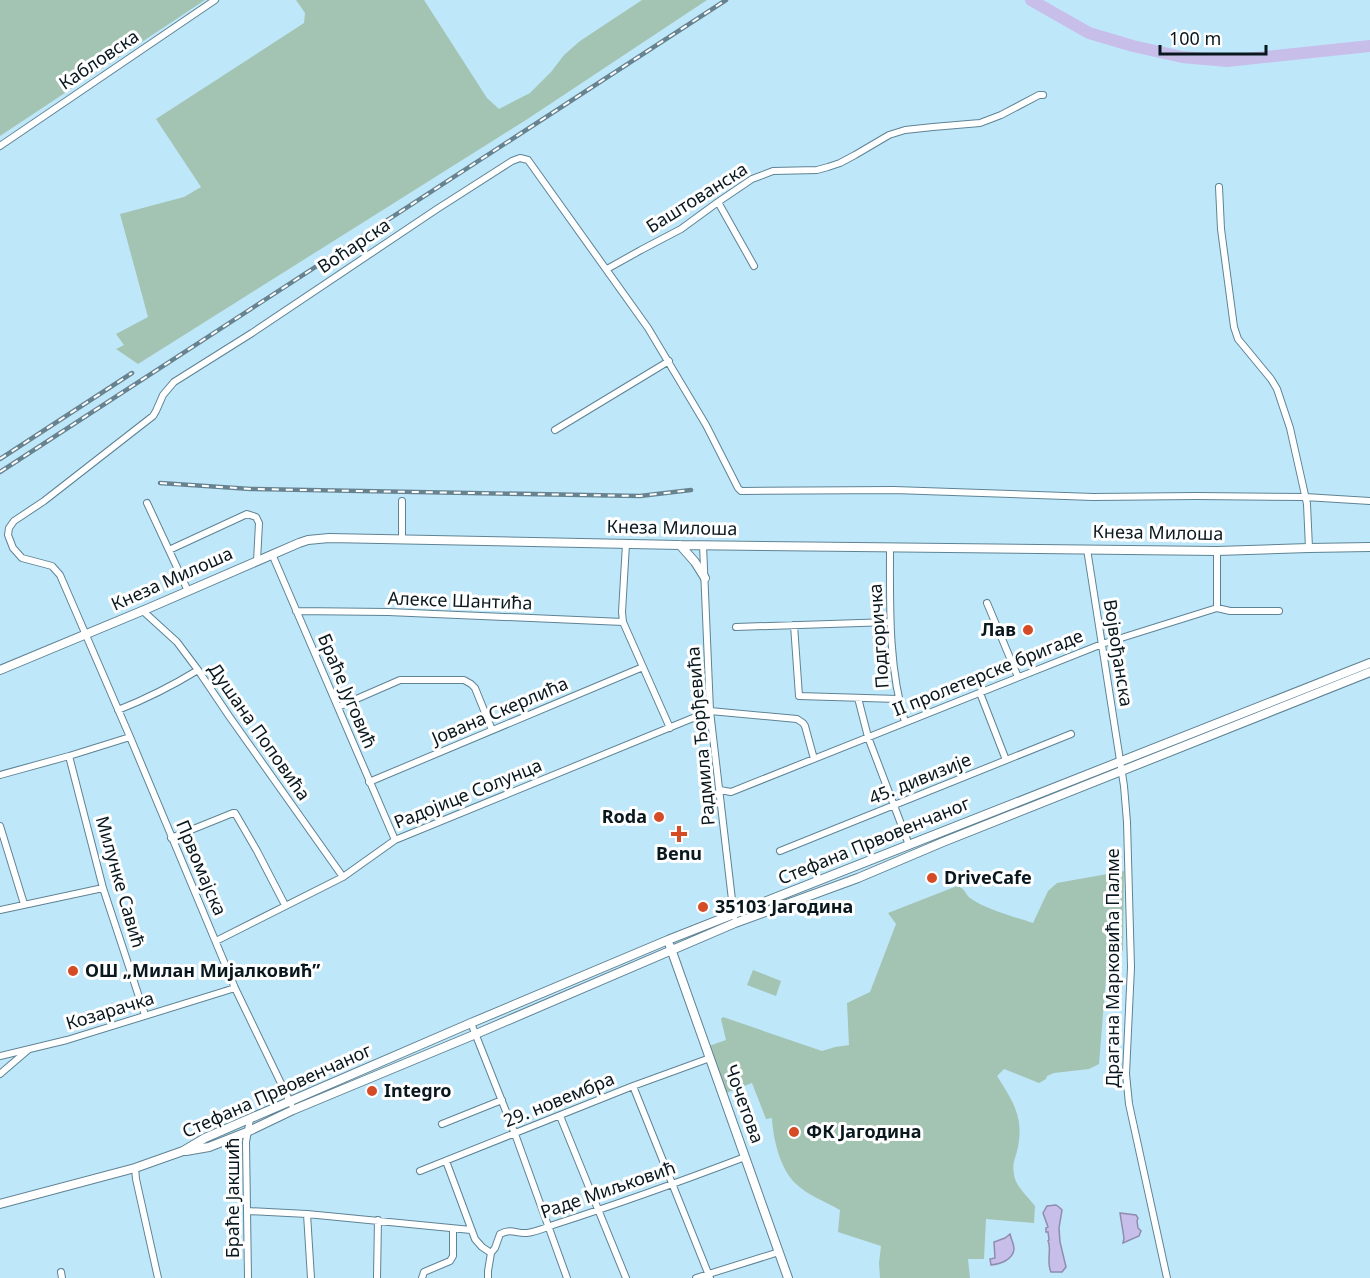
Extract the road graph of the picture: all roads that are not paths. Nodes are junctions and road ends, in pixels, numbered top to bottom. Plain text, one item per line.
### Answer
1 (215, 0) edge
2 (1043, 95) dead end
3 (0, 146) edge
4 (1219, 187) dead end
5 (718, 202) junction
6 (754, 266) dead end
7 (608, 269) junction
8 (669, 362) junction
9 (555, 430) dead end
10 (1305, 497) junction
11 (402, 501) dead end
12 (1370, 501) edge
13 (147, 503) dead end
14 (402, 540) junction
15 (626, 544) junction
16 (680, 545) junction
17 (703, 545) junction
18 (890, 547) junction
19 (1370, 547) edge
20 (1309, 548) junction
21 (1087, 549) junction
22 (169, 550) junction
23 (1217, 551) junction
24 (272, 554) junction
25 (257, 561) junction
26 (705, 578) junction
27 (188, 591) junction
28 (987, 603) dead end
29 (1217, 608) junction
30 (143, 611) junction
31 (296, 611) junction
32 (1279, 611) dead end
33 (623, 622) junction
34 (890, 622) junction
35 (794, 625) junction
36 (736, 627) dead end
37 (86, 634) junction
38 (1102, 644) junction
39 (1370, 663) edge
40 (644, 667) junction
41 (0, 670) edge
42 (198, 670) junction
43 (1370, 672) edge
44 (1018, 677) junction
45 (980, 693) junction
46 (858, 698) junction
47 (898, 699) junction
48 (338, 707) junction
49 (118, 710) junction
50 (710, 711) junction
51 (905, 722) junction
52 (670, 728) junction
53 (492, 730) junction
54 (1071, 734) dead end
55 (130, 737) junction
56 (868, 737) junction
57 (69, 756) junction
58 (814, 759) junction
59 (1006, 760) junction
60 (1120, 766) junction
61 (0, 775) edge
62 (369, 782) junction
63 (720, 790) junction
64 (894, 805) junction
65 (0, 826) edge
66 (941, 837) junction
67 (171, 838) junction
68 (395, 840) junction
69 (909, 845) junction
70 (780, 851) dead end
71 (343, 877) junction
72 (103, 888) junction
73 (24, 904) junction
74 (285, 905) junction
75 (0, 910) edge
76 (734, 919) junction
77 (668, 940) junction
78 (216, 941) junction
79 (671, 950) junction
80 (235, 988) junction
81 (145, 1016) junction
82 (471, 1023) junction
83 (476, 1034) junction
84 (29, 1050) junction
85 (0, 1056) edge
86 (710, 1058) junction
87 (0, 1074) edge
88 (633, 1086) junction
89 (502, 1100) junction
90 (292, 1106) junction
91 (560, 1116) junction
92 (250, 1119) junction
93 (442, 1124) dead end
94 (248, 1132) junction
95 (515, 1134) junction
96 (183, 1152) junction
97 (745, 1157) junction
98 (446, 1161) junction
99 (135, 1168) junction
100 (420, 1170) dead end
101 (672, 1184) junction
102 (0, 1204) edge
103 (599, 1210) junction
104 (247, 1211) junction
105 (307, 1214) junction
106 (378, 1220) junction
107 (549, 1226) junction
108 (453, 1229) junction
109 (471, 1230) junction
110 (779, 1252) junction
111 (491, 1253) junction
112 (709, 1276) edge
113 (159, 1278) edge
114 (248, 1278) edge
115 (311, 1278) edge
116 (377, 1278) edge
117 (422, 1278) edge
118 (488, 1278) edge
119 (567, 1278) edge
120 (626, 1278) edge
121 (696, 1278) edge
122 (789, 1278) edge
123 (1167, 1278) edge

1 - 3 street, Кабловска
2 - 5 street, Баштованска
4 - 10 street
5 - 6 street
5 - 7 street, Баштованска
7 - 8 street, Воћарска
7 - 37 street, Воћарска
8 - 9 street
8 - 10 street, Воћарска
10 - 12 street
10 - 20 street
11 - 14 street
13 - 22 street
14 - 15 street, Кнеза Милоша
14 - 24 street, Кнеза Милоша
15 - 16 street, Кнеза Милоша
15 - 33 street
16 - 17 street, Кнеза Милоша
16 - 26 street
17 - 18 street, Кнеза Милоша
17 - 26 street, Радмила Ђорђевића
18 - 21 street, Кнеза Милоша
18 - 34 street, Подгоричка
19 - 20 street, Кнеза Милоша
20 - 23 street, Кнеза Милоша
21 - 23 street, Кнеза Милоша
21 - 38 street, Војвођанска
22 - 25 street
22 - 27 street
23 - 29 street
24 - 25 street, Кнеза Милоша
24 - 31 street, Браће Југовић
25 - 27 street, Кнеза Милоша
26 - 50 street, Радмила Ђорђевића
27 - 30 street, Кнеза Милоша
28 - 44 street
29 - 32 street
29 - 38 street, II пролетерске бригаде
30 - 37 street, Кнеза Милоша
30 - 42 street, Душана Поповића
31 - 33 street, Алексе Шантића
31 - 48 street, Браће Југовић
33 - 40 street
34 - 35 street
34 - 47 street, Подгоричка
35 - 36 street
35 - 46 street
37 - 41 street, Кнеза Милоша
37 - 49 street, Првомајска
38 - 44 street, II пролетерске бригаде
38 - 60 street, Војвођанска
39 - 60 street, Стефана Првовенчаног
40 - 52 street
40 - 53 street, Јована Скерлића
42 - 49 street
42 - 71 street, Душана Поповића
43 - 60 street, Стефана Првовенчаног
44 - 45 street, II пролетерске бригаде
45 - 51 street, II пролетерске бригаде
45 - 59 street
46 - 47 street
46 - 56 street
47 - 51 street, Подгоричка
48 - 53 street
48 - 62 street, Браће Југовић
49 - 55 street, Првомајска
50 - 52 street, Радојице Солунца
50 - 58 street
50 - 63 street, Радмила Ђорђевића
51 - 56 street, II пролетерске бригаде
52 - 68 street, Радојице Солунца
53 - 62 street, Јована Скерлића
54 - 59 street, 45. дивизије
55 - 57 street
55 - 67 street, Првомајска
56 - 58 street, II пролетерске бригаде
56 - 64 street
57 - 61 street
57 - 72 street, Милунке Савић
58 - 63 street, II пролетерске бригаде
59 - 64 street, 45. дивизије
60 - 66 street, Стефана Првовенчаног
60 - 123 street, Драгана Марковића Палме
62 - 68 street, Браће Југовић
63 - 76 street, Радмила Ђорђевића
64 - 69 street
64 - 70 street, 45. дивизије
65 - 73 street
66 - 69 street, Стефана Првовенчаног
66 - 76 street, Стефана Првовенчаног
67 - 74 street
67 - 78 street, Првомајска
68 - 71 street, Радојице Солунца
69 - 76 street, Стефана Првовенчаног
71 - 74 street, Радојице Солунца
72 - 73 street
72 - 81 street, Милунке Савић
73 - 75 street
74 - 78 street, Радојице Солунца
76 - 77 street, Стефана Првовенчаног
76 - 79 street, Стефана Првовенчаног
77 - 79 street, Чочетова
77 - 82 street, Стефана Првовенчаног
78 - 80 street, Првомајска
79 - 83 street, Стефана Првовенчаног
79 - 86 street, Чочетова
80 - 81 street, Козарачка
80 - 90 street, Првомајска
81 - 84 street, Козарачка
82 - 83 street
82 - 90 street, Стефана Првовенчаног
83 - 89 street
83 - 90 street, Стефана Првовенчаног
84 - 85 street
84 - 87 street, Козарачка
86 - 88 street, 29. новембра
86 - 97 street, Чочетова
88 - 91 street, 29. новембра
88 - 101 street
89 - 93 street
89 - 95 street
90 - 92 street, Стефана Првовенчаног
90 - 94 street, Стефана Првовенчаног
91 - 95 street, 29. новембра
91 - 103 street
92 - 94 street, Браће Јакшић
92 - 96 street, Стефана Првовенчаног
94 - 96 street, Стефана Првовенчаног
94 - 104 street, Браће Јакшић
95 - 98 street, 29. новембра
95 - 107 street
96 - 99 street
97 - 101 street, Раде Миљковић
97 - 110 street, Чочетова
98 - 100 street, 29. новембра
98 - 109 street
99 - 102 street
99 - 113 street
101 - 103 street, Раде Миљковић
101 - 112 street
103 - 107 street, Раде Миљковић
103 - 120 street
104 - 105 street
104 - 114 street, Браће Јакшић
105 - 106 street
105 - 115 street
106 - 108 street
106 - 116 street
107 - 111 street, Раде Миљковић
107 - 119 street
108 - 109 street
108 - 117 street
109 - 111 street
110 - 112 street
110 - 122 street, Чочетова
111 - 118 street
112 - 121 street

